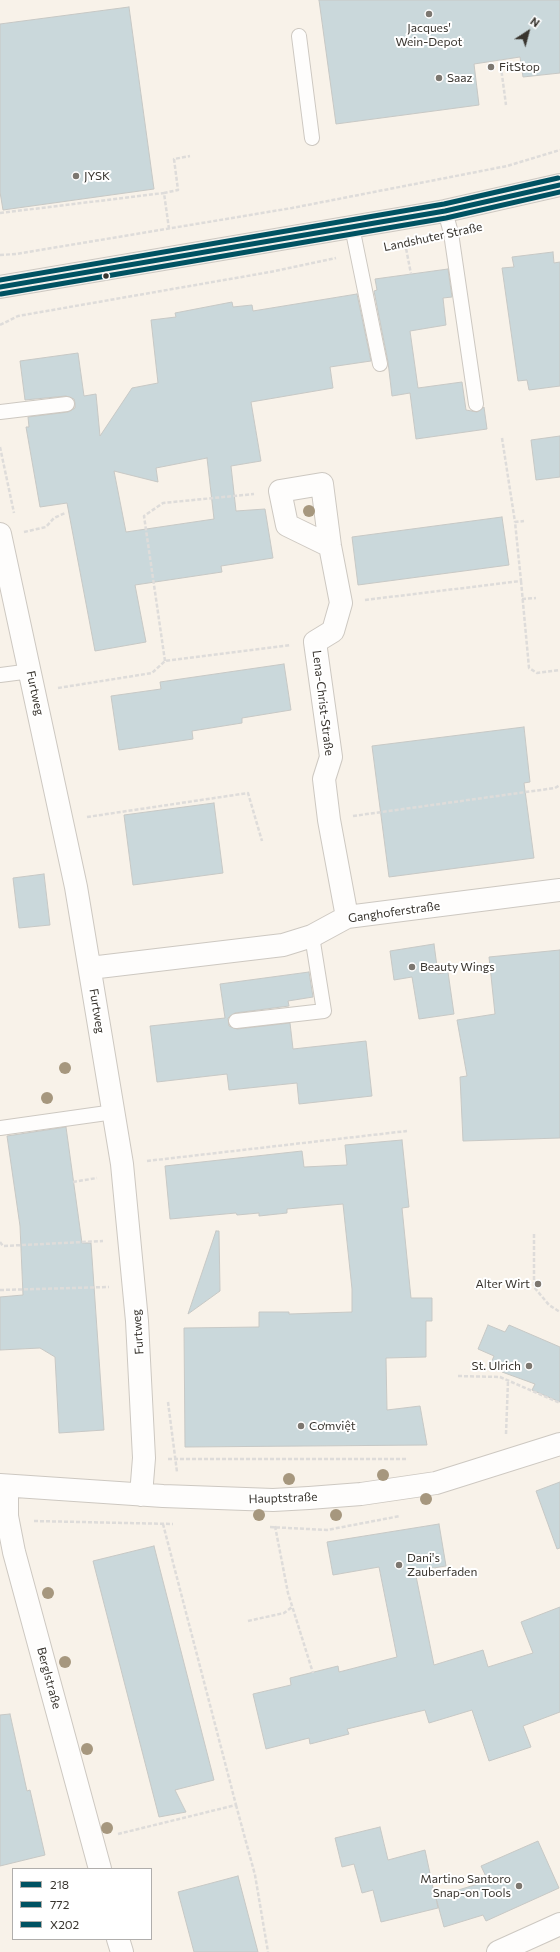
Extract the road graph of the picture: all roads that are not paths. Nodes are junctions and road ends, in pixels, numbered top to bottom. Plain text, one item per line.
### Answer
1 (299, 36) dead end
2 (312, 138) dead end
3 (560, 185) edge
4 (446, 211) junction
5 (352, 227) junction
6 (0, 287) edge
7 (380, 364) dead end
8 (67, 404) dead end
9 (476, 404) dead end
10 (0, 412) edge
11 (9, 534) edge
12 (330, 546) junction
13 (30, 671) junction
14 (0, 675) edge
15 (560, 890) edge
16 (347, 917) junction
17 (312, 936) junction
18 (90, 968) junction
19 (236, 1021) dead end
20 (114, 1112) junction
21 (0, 1128) edge
22 (560, 1444) edge
23 (3, 1485) edge
24 (141, 1495) junction
25 (7, 1554) edge
26 (100, 1868) edge
27 (560, 1924) edge
28 (118, 1940) edge
29 (122, 1952) edge
30 (498, 1952) edge

1 - 2 lane
3 - 4 main road, Landshuter Straße
4 - 5 main road, Landshuter Straße
4 - 9 lane
5 - 6 main road, Landshuter Straße
5 - 7 lane
8 - 10 lane
11 - 13 street, Furtweg
12 - 12 street, Lena-Christ-Straße
12 - 16 street, Lena-Christ-Straße
13 - 14 lane
13 - 18 street, Furtweg
15 - 16 street, Ganghoferstraße
16 - 17 street, Ganghoferstraße
17 - 18 street, Ganghoferstraße
17 - 19 lane
18 - 20 street, Furtweg
20 - 21 lane
20 - 24 street, Furtweg
22 - 24 street, Hauptstraße
23 - 24 street, Hauptstraße
23 - 25 street, Berglstraße
25 - 26 street, Berglstraße
27 - 30 street
28 - 29 street

